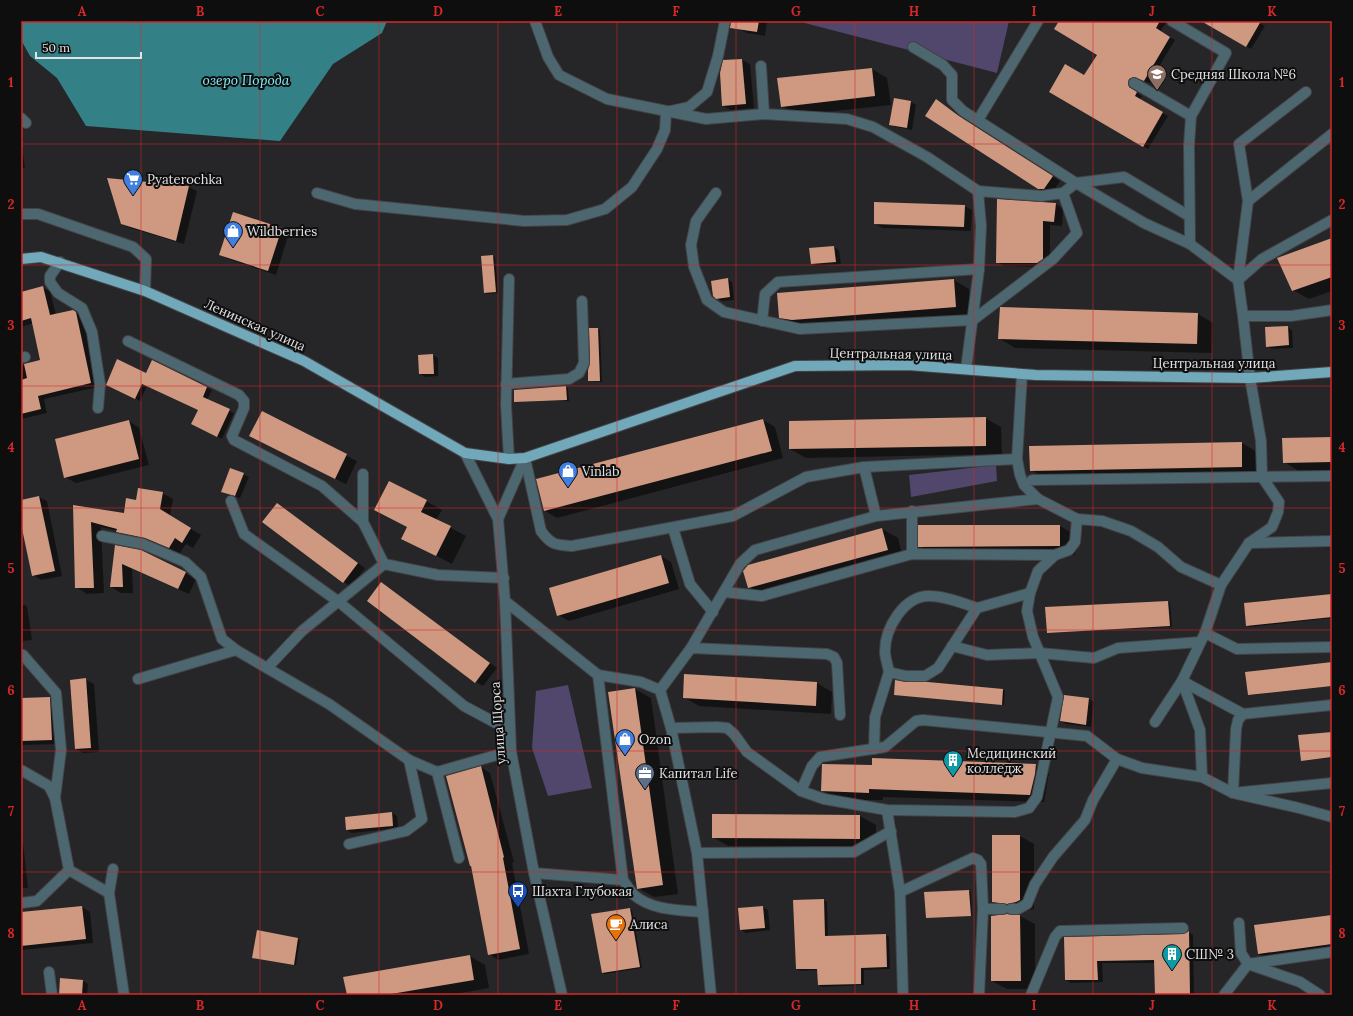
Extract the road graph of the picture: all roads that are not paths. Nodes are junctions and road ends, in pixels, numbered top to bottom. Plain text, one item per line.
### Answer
1 (535, 21) edge
2 (725, 21) edge
3 (1038, 21) edge
4 (1172, 21) edge
5 (913, 47) dead end
6 (762, 66) dead end
7 (1134, 83) dead end
8 (1306, 92) dead end
9 (666, 112) junction
10 (764, 114) junction
11 (1191, 116) junction
12 (978, 120) junction
13 (1332, 134) edge
14 (1076, 184) junction
15 (978, 191) junction
16 (1063, 192) junction
17 (317, 193) dead end
18 (716, 193) dead end
19 (1248, 201) junction
20 (21, 214) edge
21 (1189, 216) junction
22 (1332, 220) edge
23 (1190, 244) junction
24 (21, 259) edge
25 (60, 262) junction
26 (979, 270) junction
27 (509, 280) dead end
28 (1238, 280) junction
29 (145, 291) junction
30 (582, 301) dead end
31 (1332, 310) edge
32 (1243, 316) junction
33 (973, 320) junction
34 (762, 321) junction
35 (128, 341) dead end
36 (966, 369) junction
37 (1332, 372) edge
38 (1022, 374) junction
39 (1250, 378) junction
40 (506, 384) junction
41 (98, 408) dead end
42 (465, 453) junction
43 (525, 458) junction
44 (509, 459) junction
45 (1018, 459) junction
46 (864, 467) junction
47 (363, 474) dead end
48 (1332, 476) edge
49 (1262, 477) junction
50 (1032, 480) dead end
51 (1038, 499) junction
52 (231, 501) dead end
53 (912, 511) junction
54 (876, 516) junction
55 (1077, 518) junction
56 (498, 519) junction
57 (363, 522) junction
58 (673, 528) junction
59 (102, 536) dead end
60 (1332, 541) edge
61 (1249, 543) junction
62 (912, 554) junction
63 (1055, 555) junction
64 (384, 564) junction
65 (504, 578) junction
66 (1221, 585) junction
67 (724, 592) junction
68 (1030, 593) junction
69 (505, 601) junction
70 (339, 602) junction
71 (977, 608) junction
72 (713, 612) junction
73 (1205, 633) junction
74 (1200, 642) junction
75 (952, 646) junction
76 (1332, 647) edge
77 (691, 648) junction
78 (236, 650) junction
79 (1040, 653) junction
80 (23, 655) dead end
81 (268, 667) junction
82 (889, 672) junction
83 (598, 675) junction
84 (138, 679) dead end
85 (1182, 681) junction
86 (660, 690) junction
87 (1332, 705) edge
88 (1243, 714) junction
89 (840, 715) dead end
90 (1155, 722) dead end
91 (671, 728) junction
92 (509, 730) junction
93 (1052, 731) junction
94 (874, 749) junction
95 (511, 751) junction
96 (1117, 759) junction
97 (409, 760) junction
98 (21, 770) edge
99 (437, 772) junction
100 (1202, 777) junction
101 (1332, 782) edge
102 (801, 791) junction
103 (1233, 793) junction
104 (55, 798) junction
105 (888, 810) junction
106 (1332, 817) edge
107 (891, 831) junction
108 (349, 844) dead end
109 (697, 854) junction
110 (459, 858) dead end
111 (113, 869) dead end
112 (69, 870) junction
113 (534, 873) junction
114 (623, 880) junction
115 (900, 892) junction
116 (108, 893) junction
117 (21, 903) edge
118 (982, 909) junction
119 (703, 912) junction
120 (1239, 923) dead end
121 (1183, 928) dead end
122 (1332, 952) edge
123 (1248, 964) junction
124 (49, 972) dead end
125 (52, 995) edge
126 (124, 995) edge
127 (562, 995) edge
128 (711, 995) edge
129 (903, 995) edge
130 (979, 995) edge
131 (1031, 995) edge
132 (1224, 995) edge
133 (1320, 995) edge

1 - 9 street
2 - 9 street
3 - 12 street
4 - 11 street
5 - 12 street
6 - 10 street
7 - 11 street
8 - 19 street
9 - 10 street
9 - 17 street
10 - 15 street
11 - 21 street
12 - 14 street
13 - 19 street
14 - 16 street
14 - 21 street
14 - 23 street
15 - 16 street
15 - 26 street
16 - 33 street
18 - 34 street
19 - 28 street
20 - 29 street
21 - 23 street
22 - 28 street
23 - 28 street
24 - 25 main road, Ленинская улица
25 - 29 main road, Ленинская улица
25 - 41 street
26 - 33 street
26 - 34 street
27 - 40 street
28 - 32 street
29 - 42 main road, Ленинская улица
30 - 40 street
31 - 32 street
32 - 39 street
33 - 34 street
33 - 36 street
35 - 57 street
36 - 38 main road, Центральная улица
36 - 43 main road, Центральная улица
37 - 39 main road, Центральная улица
38 - 39 main road, Центральная улица
38 - 45 street
39 - 49 street
40 - 44 street
42 - 44 main road, Центральная улица
42 - 56 street, улица Щорса
43 - 44 main road, Центральная улица
43 - 56 street
43 - 58 street
45 - 46 street
45 - 51 street
46 - 54 street
46 - 58 street
47 - 57 street
48 - 49 street
49 - 50 street
49 - 61 street
51 - 53 street
51 - 55 street
52 - 70 street
53 - 54 street
53 - 62 street
54 - 67 street
55 - 63 street
55 - 66 street
56 - 65 street, улица Щорса
57 - 64 street
58 - 72 street
59 - 78 street
60 - 61 street
61 - 66 street
62 - 63 street
62 - 67 street
63 - 68 street
64 - 65 street
64 - 70 street
65 - 69 street, улица Щорса
66 - 73 street
67 - 72 street
68 - 71 street
68 - 79 street
69 - 83 street
69 - 92 street, улица Щорса
70 - 81 street
70 - 92 street
71 - 75 street
71 - 82 street
72 - 77 street
73 - 74 street
73 - 76 street
74 - 79 street
74 - 85 street
75 - 79 street
75 - 82 street
77 - 86 street
77 - 89 street
78 - 81 street
78 - 84 street
79 - 93 street
80 - 104 street
81 - 97 street
82 - 94 street
83 - 86 street
83 - 114 street
85 - 88 street
85 - 90 street
85 - 100 street
86 - 91 street
87 - 88 street
88 - 103 street
91 - 102 street
91 - 109 street
92 - 95 street, улица Щорса
93 - 94 street
93 - 96 street
93 - 105 street
94 - 102 street
95 - 99 street
95 - 113 street, улица Щорса
96 - 100 street
96 - 118 street
97 - 99 street
97 - 108 street
98 - 104 street
99 - 110 street
100 - 103 street
101 - 103 street
102 - 105 street
103 - 106 street
104 - 112 street
105 - 107 street
107 - 109 street
107 - 115 street
109 - 119 street
111 - 116 street
112 - 116 street
112 - 117 street
113 - 114 street
113 - 127 street, улица Щорса
114 - 119 street
115 - 118 street
115 - 129 street
116 - 126 street
118 - 130 street
119 - 128 street
120 - 123 street
121 - 131 street
122 - 123 street
123 - 132 street
123 - 133 street
124 - 125 street

